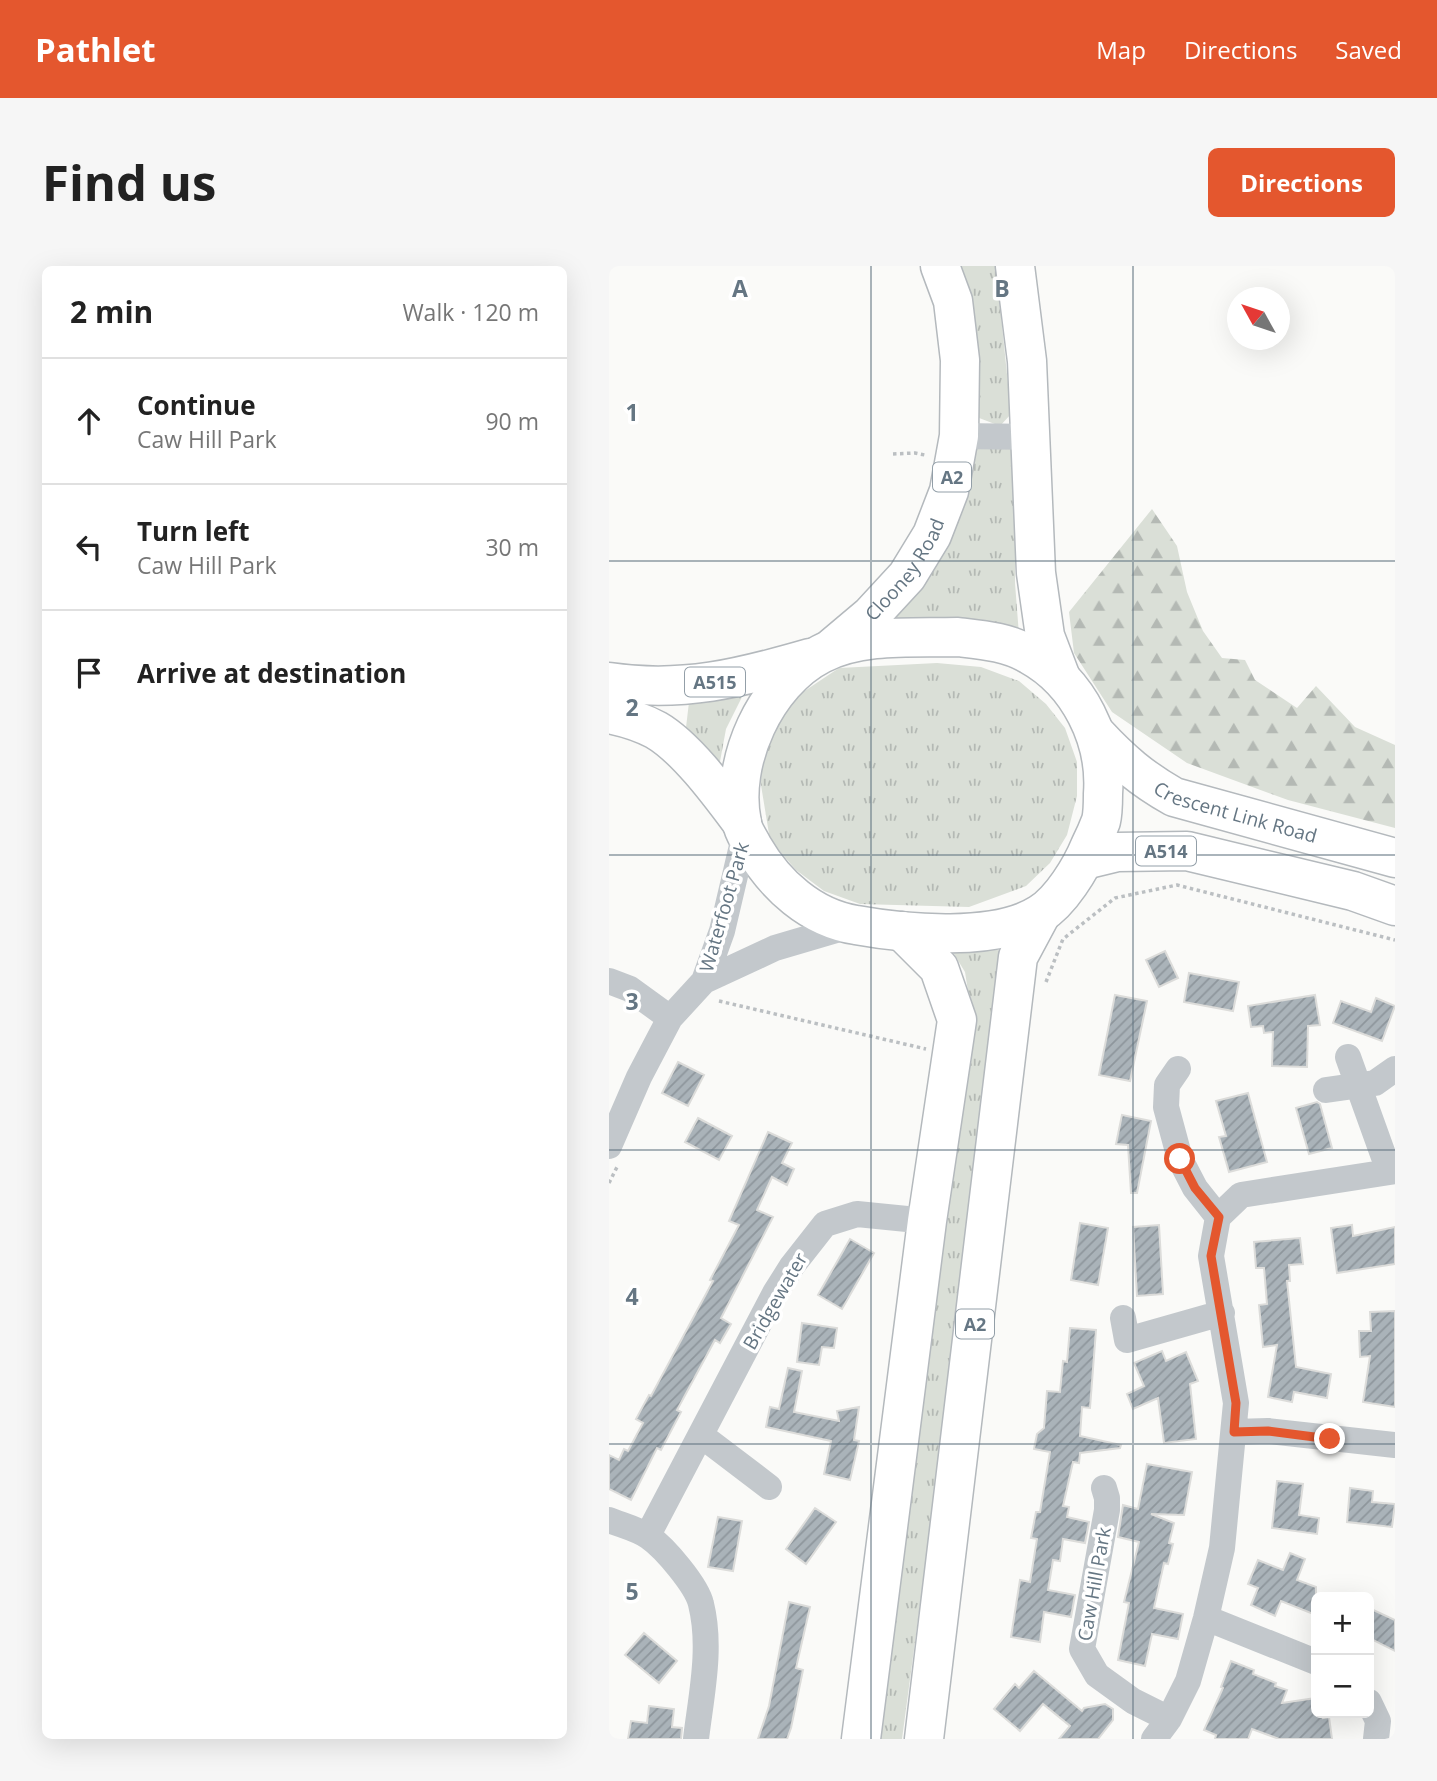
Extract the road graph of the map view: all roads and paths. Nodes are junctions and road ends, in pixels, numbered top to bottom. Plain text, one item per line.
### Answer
1 (940, 266) edge
2 (1015, 266) edge
3 (959, 436) junction
4 (1031, 437) junction
5 (824, 652) junction
6 (1061, 678) junction
7 (609, 682) edge
8 (609, 714) edge
9 (1096, 734) junction
10 (743, 828) junction
11 (1395, 858) edge
12 (1084, 860) junction
13 (1395, 905) edge
14 (1041, 914) junction
15 (853, 925) junction
16 (902, 931) junction
17 (1395, 940) edge
18 (609, 981) edge
19 (701, 984) junction
20 (1045, 984) dead end
21 (670, 1018) junction
22 (928, 1050) dead end
23 (1348, 1057) dead end
24 (1178, 1069) dead end
25 (1395, 1069) edge
26 (1358, 1085) junction
27 (1326, 1090) dead end
28 (609, 1146) edge
29 (1392, 1171) edge
30 (1219, 1217) junction
31 (927, 1221) junction
32 (1221, 1313) junction
33 (1123, 1318) dead end
34 (1234, 1432) junction
35 (702, 1436) junction
36 (1395, 1445) edge
37 (769, 1487) dead end
38 (1104, 1489) dead end
39 (609, 1520) edge
40 (648, 1535) junction
41 (1206, 1618) junction
42 (1311, 1660) edge
43 (1374, 1713) edge
44 (1162, 1729) edge
45 (697, 1739) edge
46 (861, 1739) edge
47 (924, 1739) edge
48 (1376, 1739) edge

1 - 3 highway, Clooney Road / A2
2 - 4 highway
3 - 4 street
3 - 5 highway, Clooney Road / A2
4 - 6 highway
5 - 6 highway, A2
5 - 7 highway, A515
5 - 10 highway, A2
6 - 9 highway
8 - 10 highway
9 - 11 highway, Crescent Link Road
9 - 12 highway, A2
10 - 15 highway, A2
10 - 19 street, Waterfoot Park
12 - 13 highway, A514
12 - 14 highway, A2
14 - 16 highway, A2
14 - 47 highway, A2
15 - 16 highway, A2
15 - 19 street, Waterfoot Park
16 - 31 highway
17 - 20 path
18 - 21 street
19 - 21 street, Waterfoot Park
19 - 22 path
21 - 28 street, Waterfoot Park
23 - 26 street
24 - 30 street
25 - 26 street
26 - 27 street
26 - 29 street
29 - 30 street
30 - 32 street, Caw Hill Park
31 - 35 street, Bridgewater
31 - 46 highway
32 - 33 street
32 - 34 street, Caw Hill Park
34 - 36 street
34 - 41 street, Caw Hill Park
35 - 37 street
35 - 40 street, Bridgewater
38 - 44 street, Caw Hill Park
39 - 40 street
40 - 45 street
41 - 42 street
41 - 44 street, Caw Hill Park
43 - 48 street

